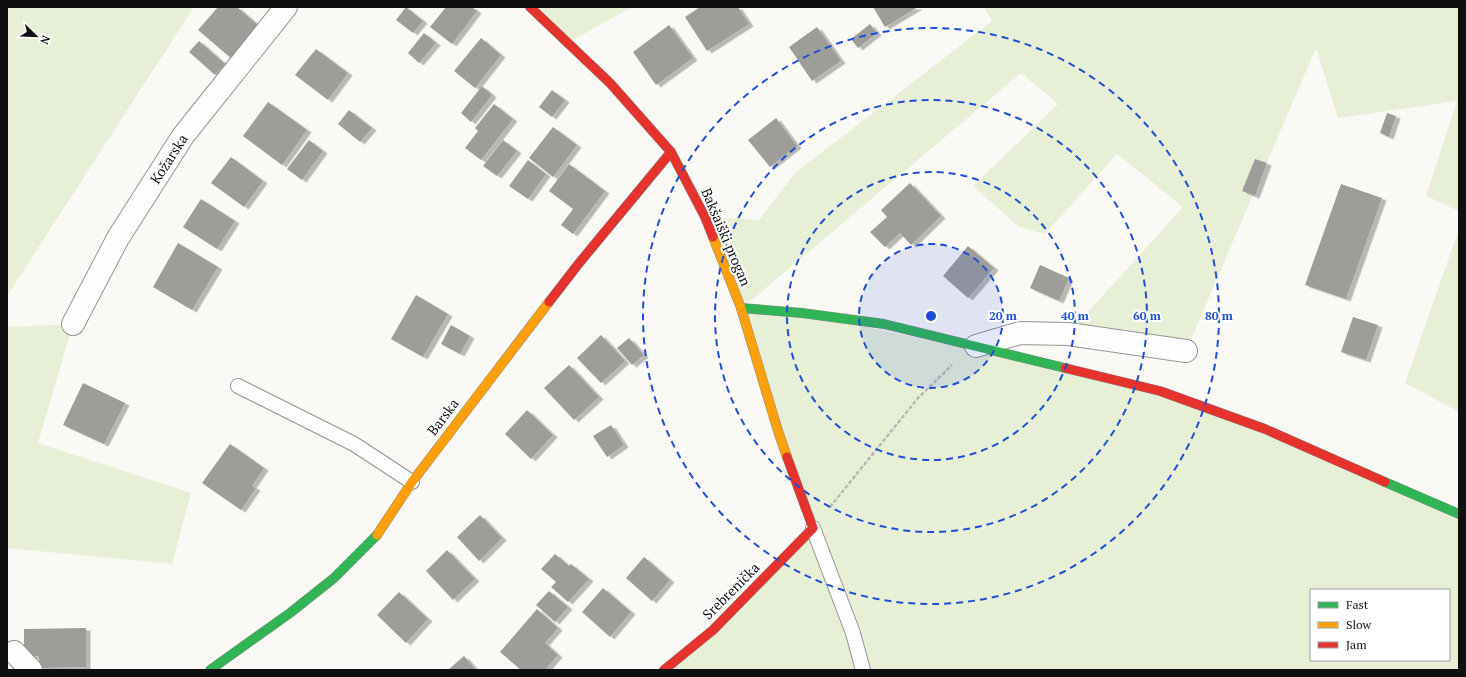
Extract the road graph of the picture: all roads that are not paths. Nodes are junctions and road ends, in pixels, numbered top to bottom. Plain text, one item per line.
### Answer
1 (286, 7) edge
2 (530, 7) edge
3 (671, 152) junction
4 (741, 308) junction
5 (73, 324) dead end
6 (976, 346) junction
7 (1186, 351) dead end
8 (238, 386) dead end
9 (412, 482) junction
10 (1459, 514) edge
11 (813, 528) junction
12 (14, 652) dead end
13 (31, 670) edge
14 (210, 670) edge
15 (664, 670) edge
16 (863, 670) edge

1 - 5 street, Kožarska
2 - 3 street, Bakšaiški progan
3 - 4 street, Bakšaiški progan
3 - 9 street, Barska
4 - 6 street
4 - 11 street, Bakšaiški progan
6 - 7 street
6 - 10 street
8 - 9 lane
9 - 14 street, Barska
11 - 15 street, Srebrenička
11 - 16 lane
12 - 13 street

